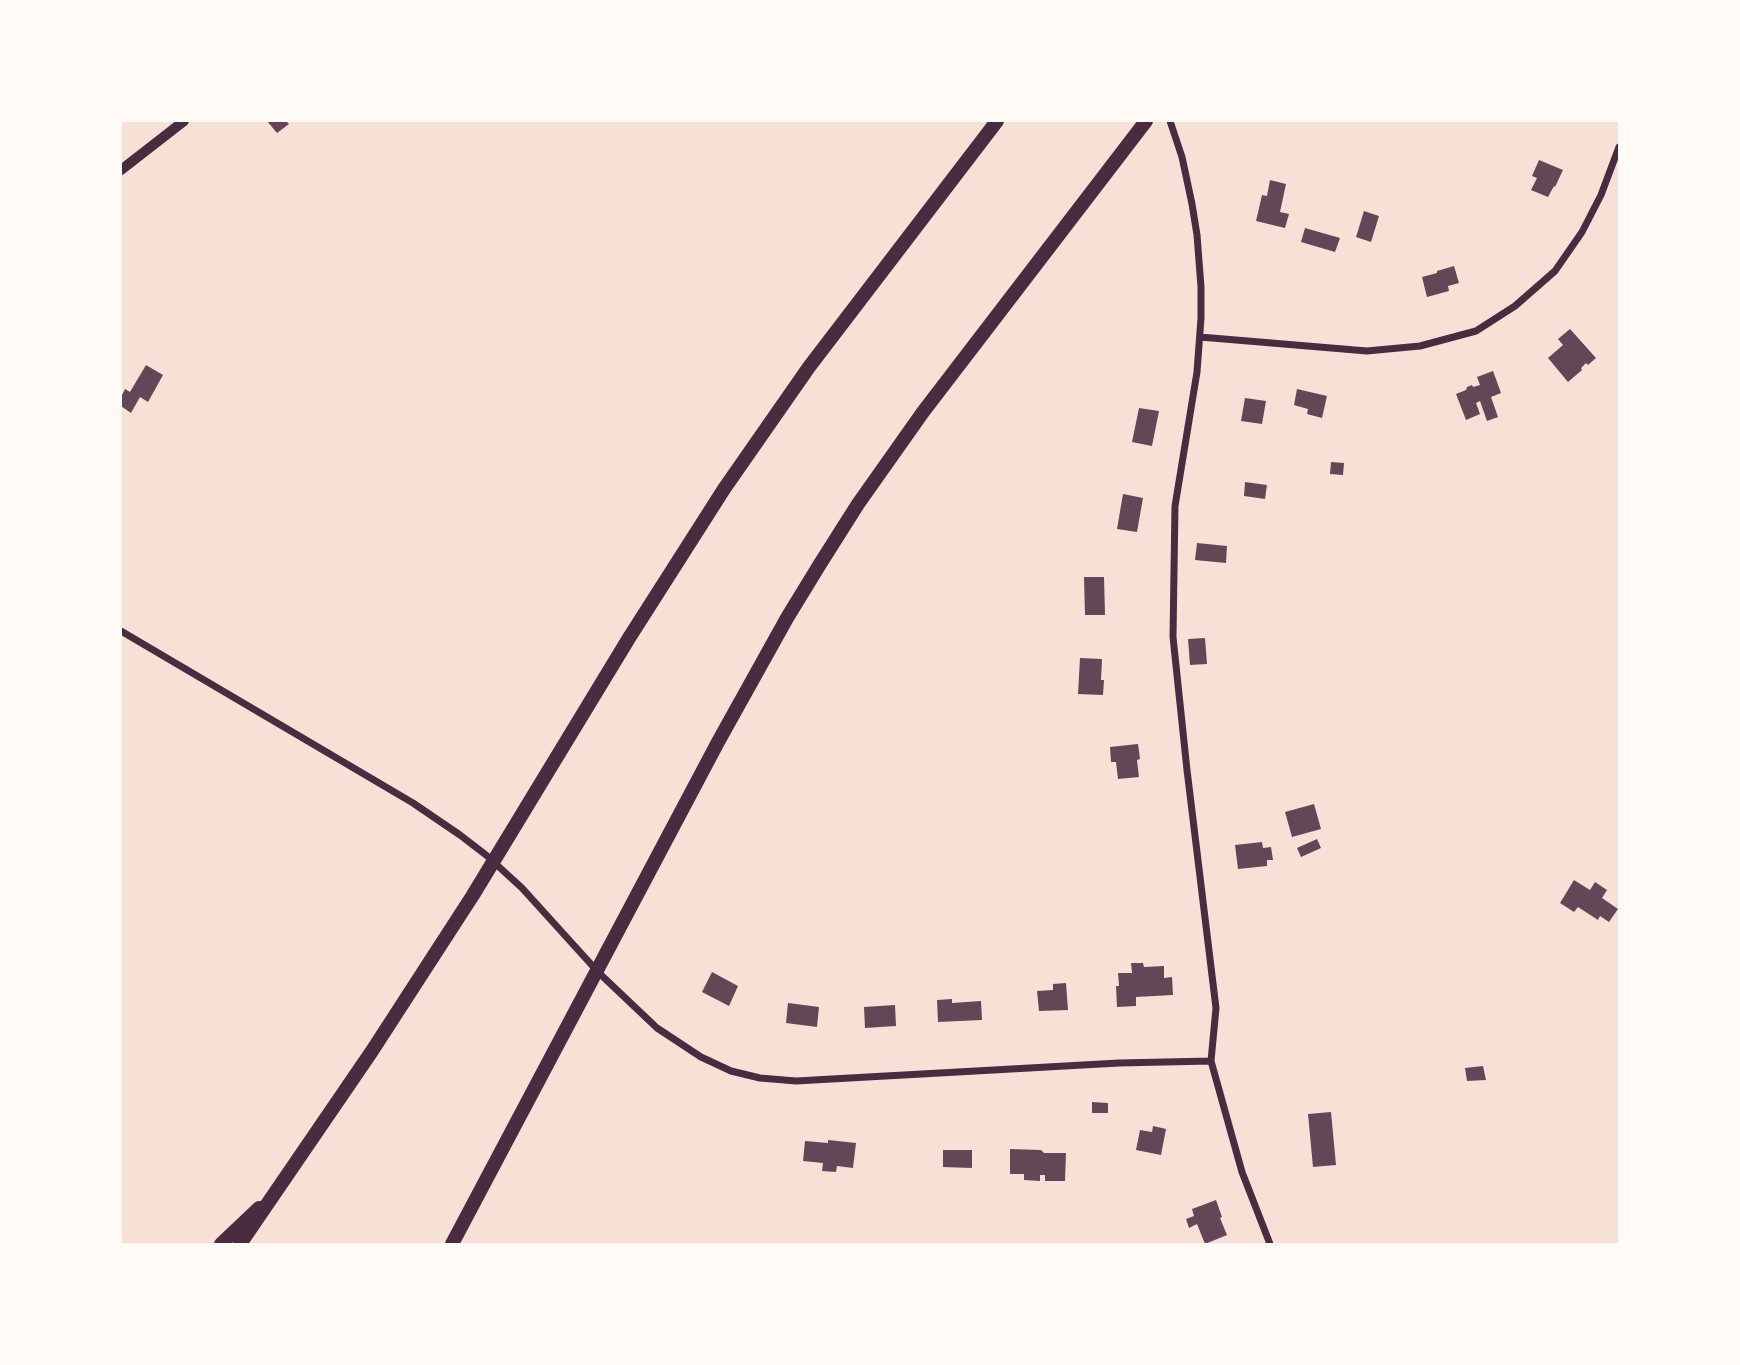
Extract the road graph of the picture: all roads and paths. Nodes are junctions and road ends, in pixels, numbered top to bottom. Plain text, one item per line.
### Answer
1 (184, 121) edge
2 (997, 121) edge
3 (1146, 121) edge
4 (1170, 121) edge
5 (1619, 147) edge
6 (121, 170) edge
7 (1200, 337) junction
8 (121, 631) edge
9 (1211, 1061) junction
10 (278, 1190) junction
11 (221, 1244) edge
12 (240, 1244) edge
13 (452, 1244) edge
14 (1270, 1244) edge

1 - 6 street
2 - 10 highway
3 - 13 highway
4 - 7 street
5 - 7 street
7 - 9 street
8 - 9 street
9 - 14 street
10 - 11 highway
10 - 12 highway

